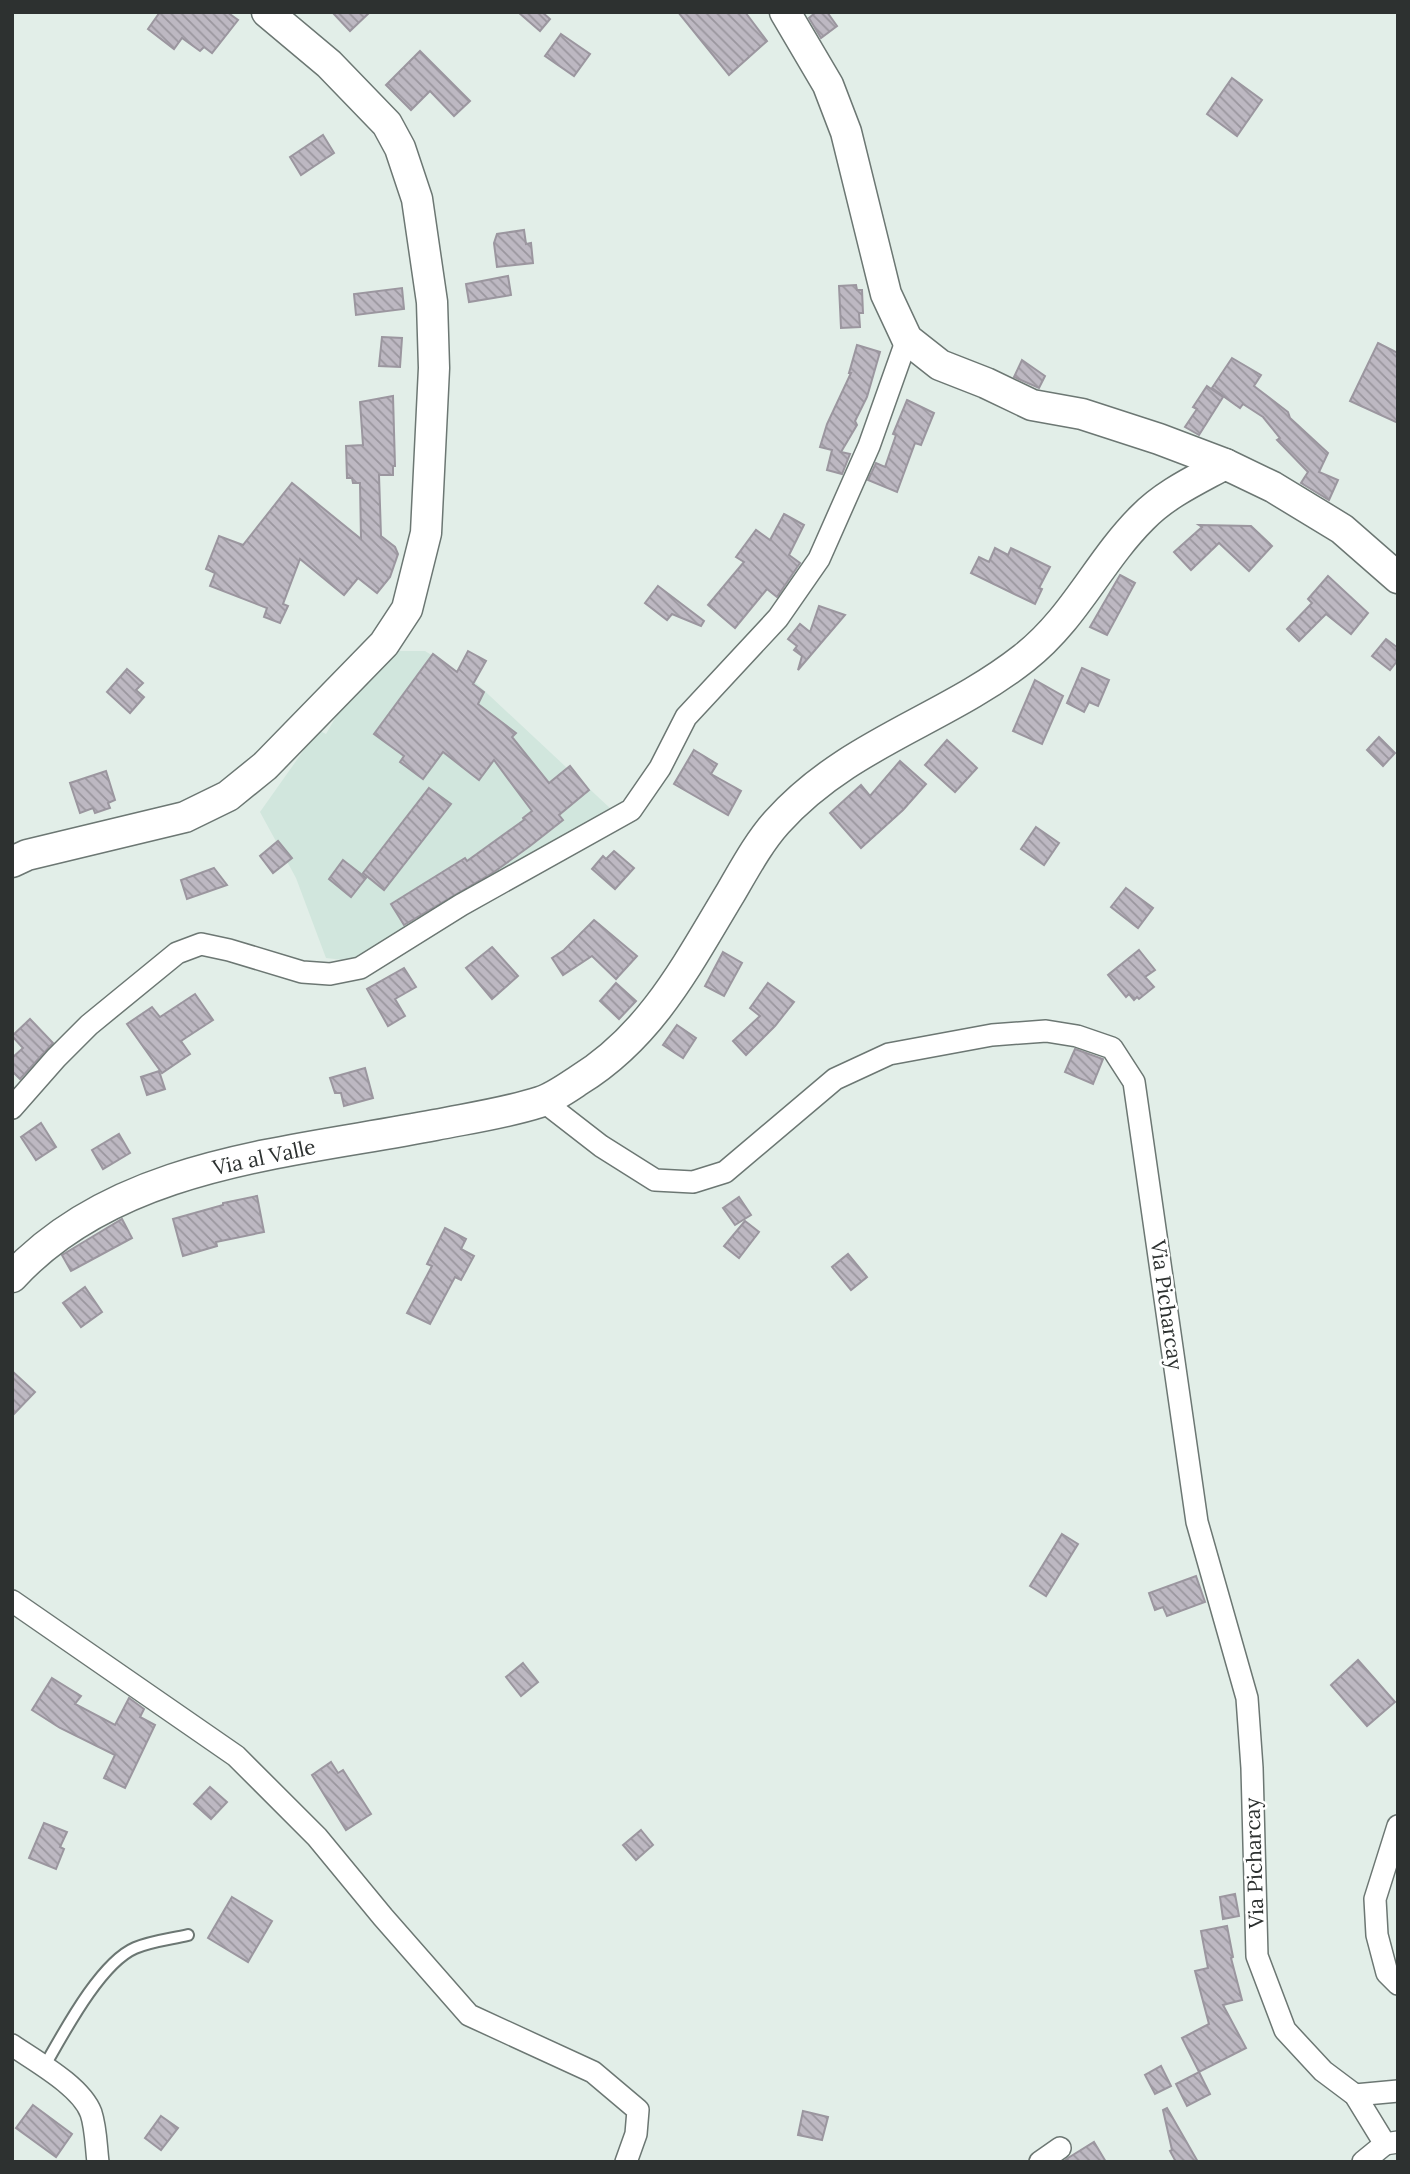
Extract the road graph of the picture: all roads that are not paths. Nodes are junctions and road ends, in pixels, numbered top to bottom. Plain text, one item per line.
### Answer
1 (267, 12) edge
2 (785, 12) edge
3 (907, 339) junction
4 (1225, 464) junction
5 (1398, 578) edge
6 (12, 862) edge
7 (543, 1101) junction
8 (12, 1108) edge
9 (12, 1277) edge
10 (12, 1601) edge
11 (1398, 1826) edge
12 (188, 1935) dead end
13 (1398, 1984) edge
14 (12, 2045) edge
15 (44, 2067) junction
16 (1398, 2091) edge
17 (1355, 2095) junction
18 (1391, 2143) edge
19 (1060, 2148) dead end
20 (98, 2162) edge
21 (626, 2162) edge
22 (1040, 2162) edge
23 (1363, 2162) edge

1 - 6 street
2 - 3 street
3 - 4 street
3 - 8 street
4 - 5 street
4 - 7 street, Via al Valle
7 - 9 street, Via al Valle
7 - 17 street, Via Picharcay
10 - 21 street
11 - 13 street
12 - 15 lane
14 - 15 street
15 - 20 street
16 - 17 street
17 - 18 street, Via Picharcay
18 - 23 street
19 - 22 street

